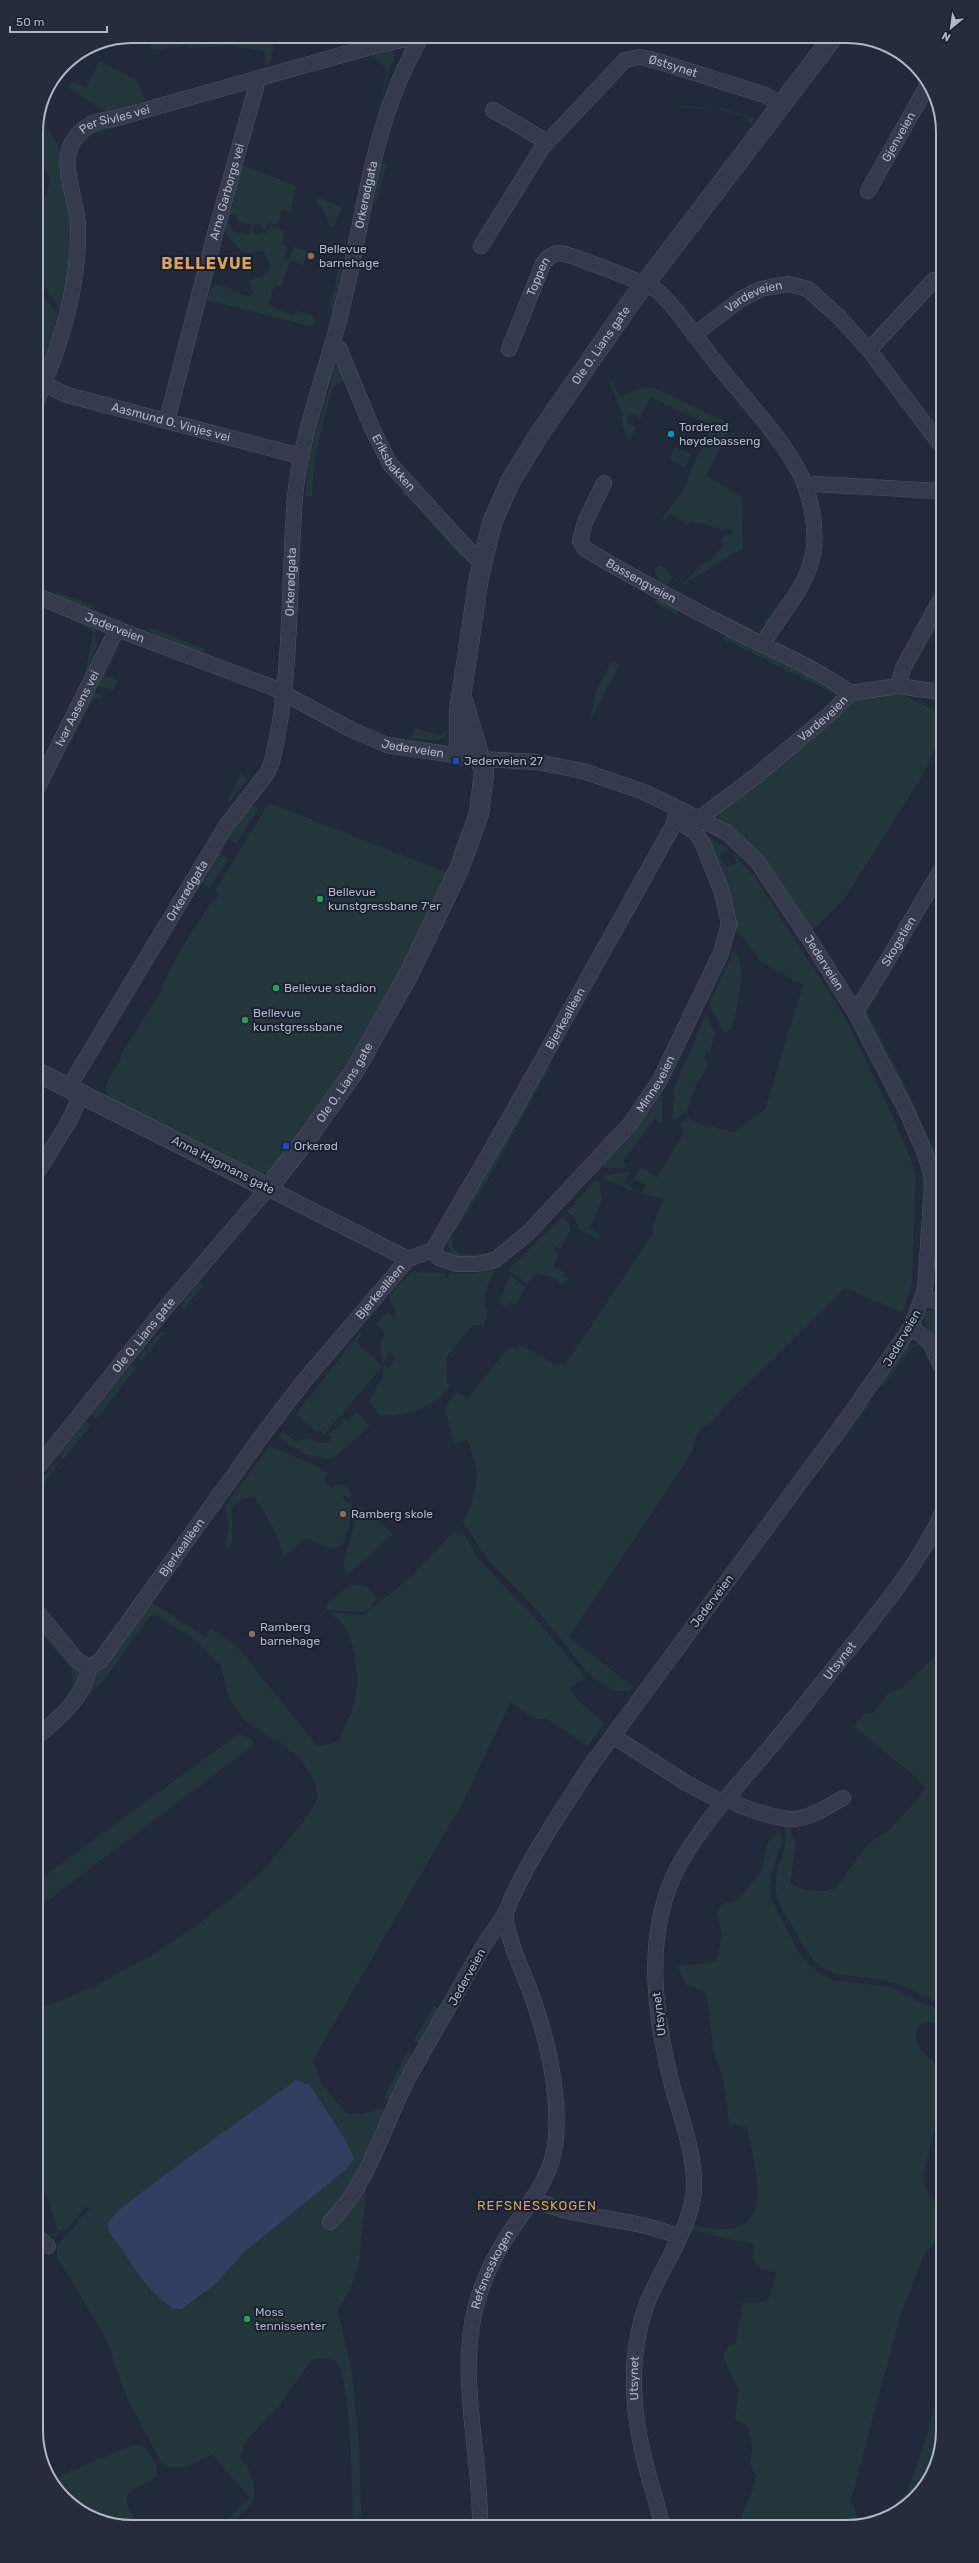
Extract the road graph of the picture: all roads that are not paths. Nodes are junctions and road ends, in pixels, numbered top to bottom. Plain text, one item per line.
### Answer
1 (387, 43) edge
2 (418, 43) edge
3 (829, 43) edge
4 (255, 79) junction
5 (925, 90) edge
6 (782, 105) junction
7 (493, 110) dead end
8 (548, 142) junction
9 (868, 191) dead end
10 (482, 246) dead end
11 (934, 280) dead end
12 (644, 284) junction
13 (694, 335) junction
14 (333, 346) junction
15 (509, 349) dead end
16 (869, 350) junction
17 (44, 384) joint
18 (167, 420) junction
19 (936, 434) edge
20 (300, 456) junction
21 (604, 483) dead end
22 (805, 486) junction
23 (936, 491) edge
24 (483, 561) junction
25 (43, 598) edge
26 (936, 607) edge
27 (117, 629) junction
28 (763, 643) junction
29 (898, 686) junction
30 (936, 691) edge
31 (850, 693) junction
32 (283, 694) junction
33 (462, 698) junction
34 (459, 756) junction
35 (480, 759) junction
36 (43, 777) edge
37 (677, 809) junction
38 (700, 818) junction
39 (936, 878) edge
40 (855, 1012) junction
41 (43, 1074) edge
42 (76, 1091) junction
43 (43, 1162) edge
44 (936, 1173) edge
45 (268, 1188) junction
46 (433, 1250) junction
47 (408, 1259) junction
48 (924, 1298) junction
49 (936, 1301) edge
50 (911, 1327) junction
51 (936, 1354) edge
52 (43, 1461) edge
53 (936, 1525) edge
54 (43, 1619) edge
55 (89, 1668) junction
56 (43, 1731) edge
57 (613, 1736) junction
58 (843, 1798) dead end
59 (724, 1800) junction
60 (505, 1913) junction
61 (534, 2199) junction
62 (330, 2222) dead end
63 (679, 2237) junction
64 (480, 2520) edge
65 (661, 2520) edge

1 - 4 street, Per Sivles vei
2 - 14 street, Orkerødgata
3 - 6 street, Ole O. Lians gate
4 - 17 street, Per Sivles vei
4 - 18 street, Arne Garborgs vei
5 - 9 street, Gjenveien
6 - 8 street, Østsynet
6 - 12 street, Ole O. Lians gate
7 - 8 street
8 - 10 street, Østsynet
11 - 16 street
12 - 13 street
12 - 15 street, Toppen
12 - 24 street, Ole O. Lians gate
13 - 16 street, Vardeveien
13 - 22 street
14 - 20 street, Orkerødgata
14 - 24 street, Eriksbakken
16 - 19 street, Vardeveien
17 - 18 street, Aasmund O. Vinjes vei
18 - 20 street, Aasmund O. Vinjes vei
20 - 32 street, Orkerødgata
21 - 28 street, Bassengveien
22 - 23 street
22 - 28 street
24 - 33 street, Ole O. Lians gate
25 - 27 street, Jederveien
26 - 29 street
27 - 32 street, Jederveien
27 - 36 street, Ivar Aasens vei
28 - 31 street, Bassengveien
29 - 30 street, Vardeveien
29 - 31 street, Vardeveien
31 - 38 street, Vardeveien
32 - 34 street, Jederveien
32 - 42 street, Orkerødgata
33 - 34 street, Ole O. Lians gate
33 - 35 street, Ole O. Lians gate
34 - 35 street, Jederveien
35 - 37 street, Jederveien
35 - 45 street, Ole O. Lians gate
37 - 38 street, Jederveien
37 - 46 street, Bjerkeallèen
37 - 46 street, Minneveien
38 - 40 street, Jederveien
39 - 40 street, Skogstien
40 - 44 street, Jederveien
41 - 42 street, Anna Hagmans gate
42 - 43 street, Orkerødgata
42 - 45 street, Anna Hagmans gate
44 - 48 street, Jederveien
45 - 47 street, Anna Hagmans gate
45 - 52 street, Ole O. Lians gate
46 - 47 street, Bjerkeallèen
47 - 55 street, Bjerkeallèen
48 - 49 street
48 - 50 street, Jederveien
50 - 51 street
50 - 57 street, Jederveien
53 - 59 street, Utsynet
54 - 55 street
55 - 56 street
57 - 59 street
57 - 60 street, Jederveien
58 - 59 street
59 - 63 street, Utsynet
60 - 61 street, Refsnesskogen
60 - 62 street, Jederveien
61 - 63 street
61 - 64 street, Refsnesskogen
63 - 65 street, Utsynet

